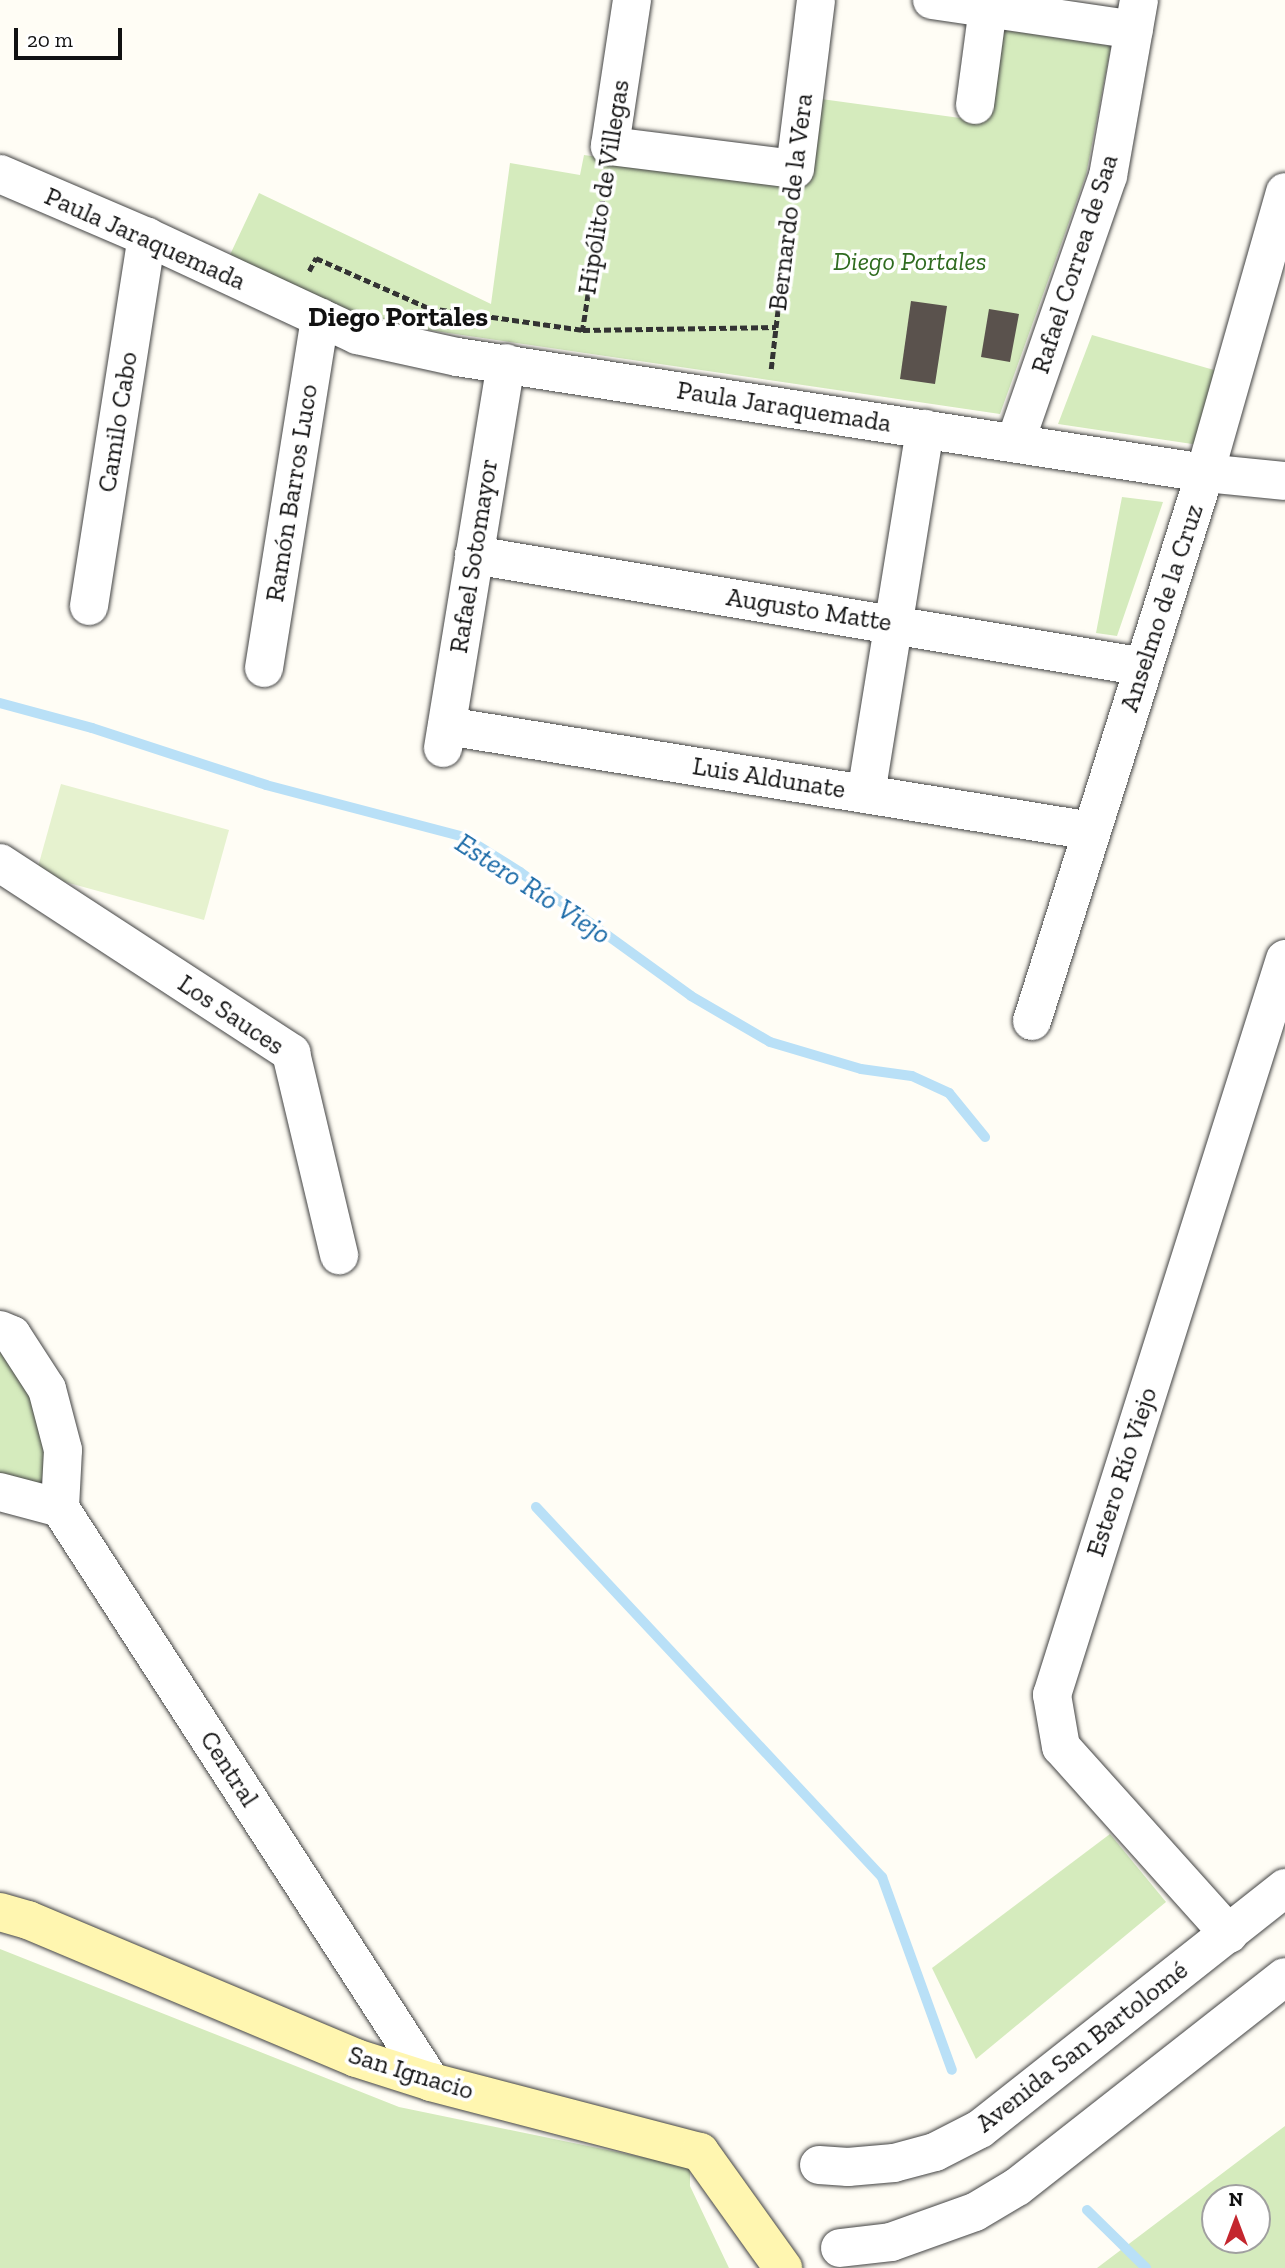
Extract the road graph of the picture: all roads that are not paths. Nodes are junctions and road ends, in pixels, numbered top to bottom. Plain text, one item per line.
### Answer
1 (632, 0) edge
2 (816, 0) edge
3 (932, 0) edge
4 (988, 8) junction
5 (1136, 15) edge
6 (975, 105) dead end
7 (795, 169) joint
8 (0, 174) edge
9 (1285, 192) edge
10 (147, 237) junction
11 (305, 311) junction
12 (506, 363) junction
13 (925, 429) junction
14 (1015, 443) junction
15 (1205, 473) junction
16 (1285, 481) edge
17 (474, 555) junction
18 (89, 606) dead end
19 (894, 624) junction
20 (1144, 667) junction
21 (264, 668) dead end
22 (445, 737) joint
23 (866, 794) junction
24 (1092, 831) junction
25 (0, 863) edge
26 (1285, 959) edge
27 (1032, 1021) dead end
28 (339, 1255) dead end
29 (0, 1330) edge
30 (0, 1492) edge
31 (60, 1508) junction
32 (1285, 1888) edge
33 (0, 1913) edge
34 (1229, 1934) junction
35 (1285, 1977) edge
36 (431, 2082) junction
37 (819, 2165) dead end
38 (840, 2248) dead end
39 (783, 2268) edge

1 - 7 street, Hipólito de Villegas
2 - 7 street, Bernardo de la Vera
3 - 4 street
4 - 5 street
4 - 6 street
5 - 14 street, Rafael Correa de Saa
8 - 10 street, Paula Jaraquemada
9 - 15 street, Anselmo de la Cruz
10 - 11 street, Paula Jaraquemada
10 - 18 street, Camilo Cabo
11 - 12 street, Paula Jaraquemada
11 - 21 street, Ramón Barros Luco
12 - 13 street, Paula Jaraquemada
12 - 17 street, Rafael Sotomayor
13 - 14 street, Paula Jaraquemada
13 - 19 street
14 - 15 street, Paula Jaraquemada
15 - 16 street, Paula Jaraquemada
15 - 20 street, Anselmo de la Cruz
17 - 19 street, Augusto Matte
17 - 22 street, Rafael Sotomayor
19 - 20 street, Augusto Matte
19 - 23 street
20 - 24 street, Anselmo de la Cruz
22 - 23 street, Luis Aldunate
23 - 24 street, Luis Aldunate
24 - 27 street, Anselmo de la Cruz
25 - 28 street, Los Sauces
26 - 34 street, Estero Río Viejo
29 - 31 street
30 - 31 street
31 - 36 street, Central
32 - 34 street, Avenida San Bartolomé
33 - 36 street, San Ignacio
34 - 37 street, Avenida San Bartolomé
35 - 38 street
36 - 39 street, San Ignacio

